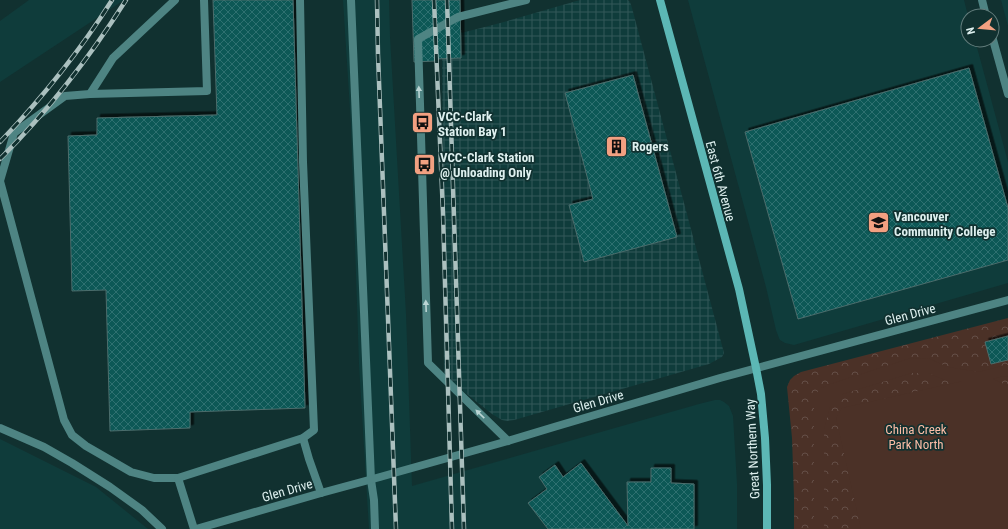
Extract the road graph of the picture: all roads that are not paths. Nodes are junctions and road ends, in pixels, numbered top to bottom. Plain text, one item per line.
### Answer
1 (175, 0) edge
2 (204, 0) edge
3 (300, 0) edge
4 (351, 0) edge
5 (526, 0) edge
6 (660, 0) edge
7 (512, 2) edge
8 (995, 48) edge
9 (90, 94) junction
10 (1008, 94) edge
11 (1008, 300) edge
12 (756, 368) junction
13 (0, 428) edge
14 (303, 438) junction
15 (508, 441) junction
16 (178, 478) junction
17 (371, 480) junction
18 (321, 493) junction
19 (162, 529) edge
20 (195, 529) edge
21 (375, 529) edge
22 (767, 529) edge

1 - 9 street
2 - 9 street
3 - 14 street
4 - 17 street
5 - 7 street
6 - 12 main road, East 6th Avenue
15 -> 7 street
8 - 10 street
9 - 16 street
11 - 12 street, Glen Drive
12 - 15 street, Glen Drive
12 - 22 main road, Great Northern Way
13 - 19 street
14 - 16 street
14 - 18 street
15 - 17 street, Glen Drive
16 - 20 street
17 - 18 street, Glen Drive
17 - 21 street
18 - 20 street, Glen Drive

